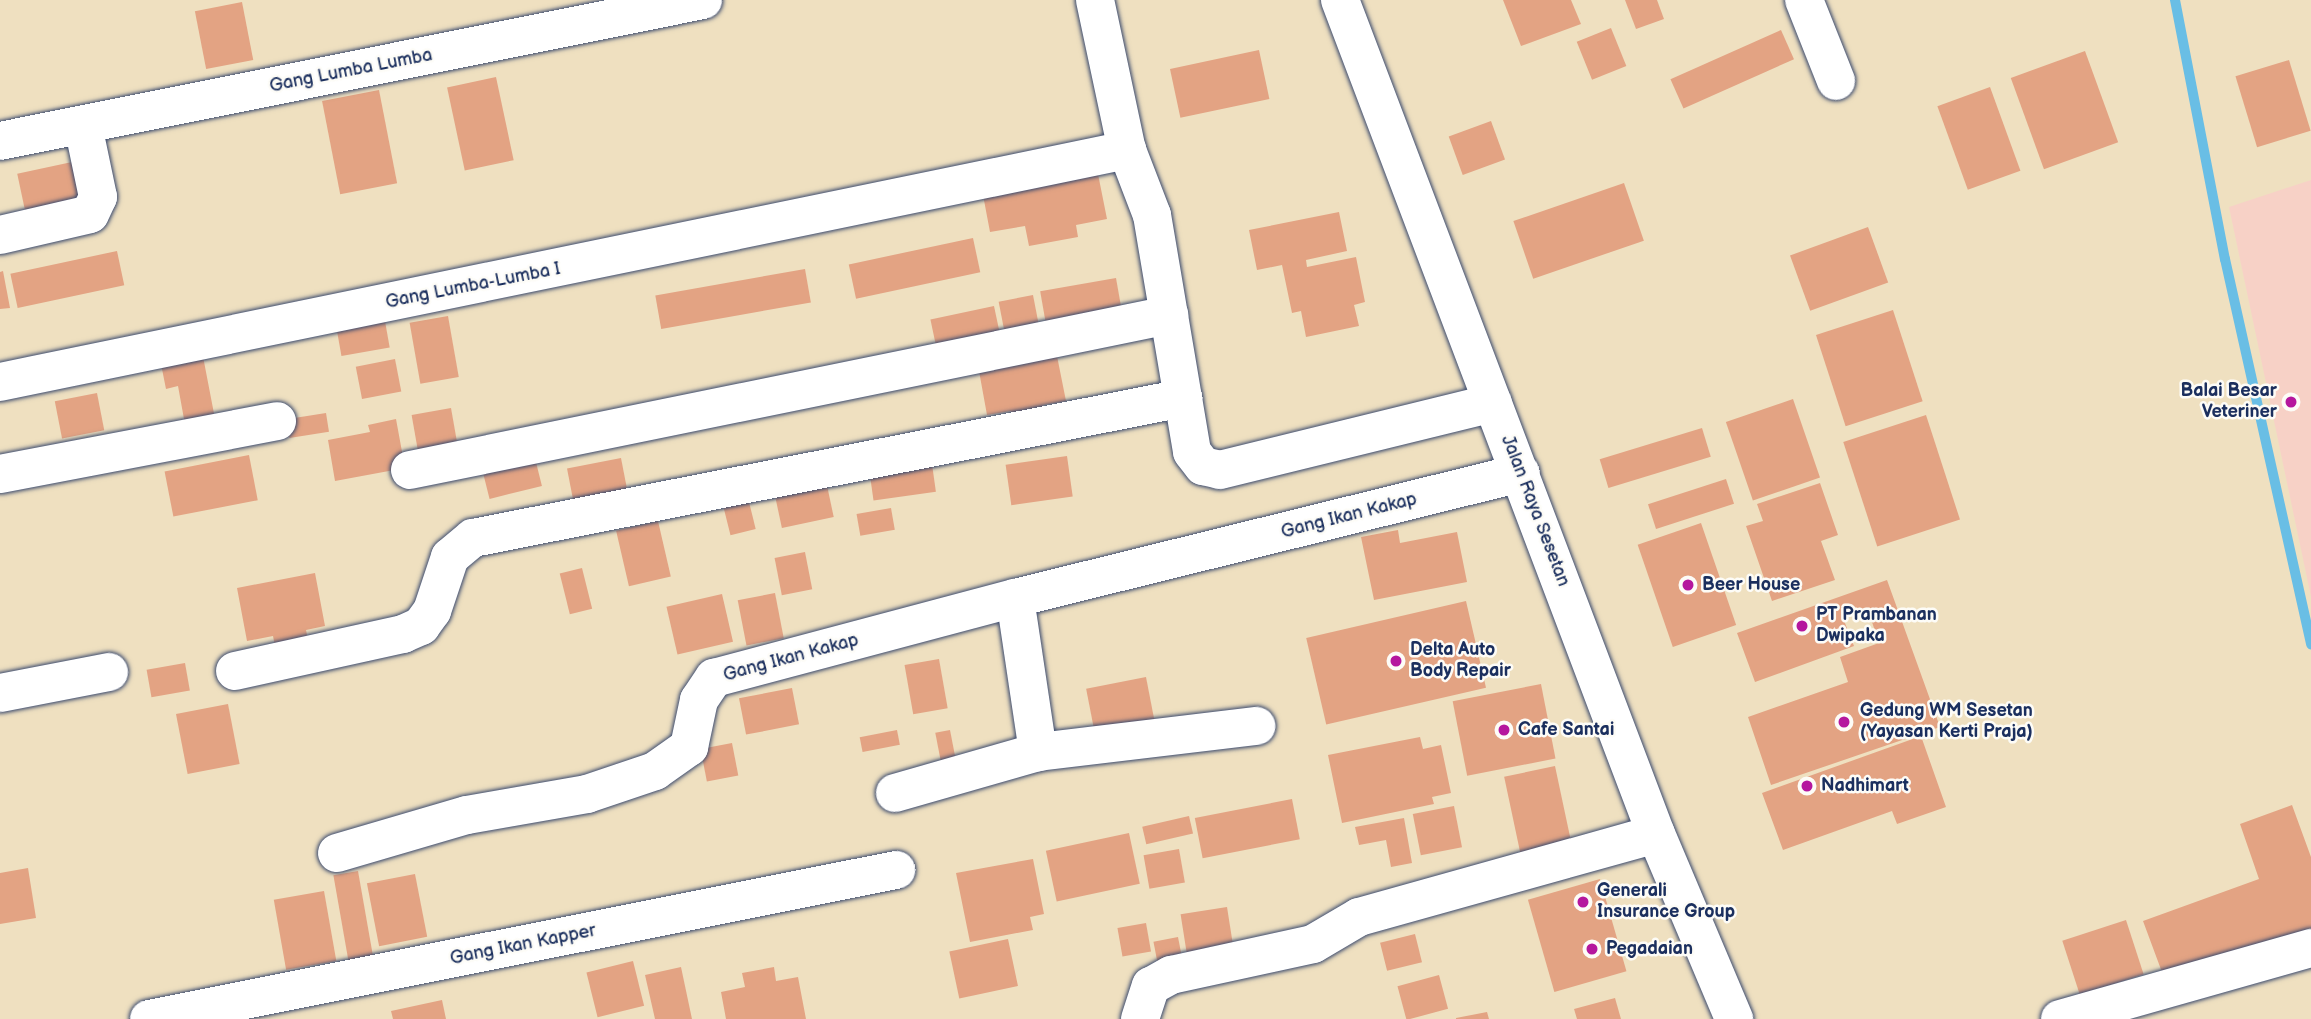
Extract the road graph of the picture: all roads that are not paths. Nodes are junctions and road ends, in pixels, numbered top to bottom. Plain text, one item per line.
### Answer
1 (703, 0) edge
2 (1095, 0) edge
3 (1340, 0) edge
4 (1804, 0) edge
5 (1836, 81) dead end
6 (83, 125) junction
7 (0, 141) edge
8 (1127, 150) junction
9 (0, 235) edge
10 (1169, 315) junction
11 (0, 382) edge
12 (1183, 398) junction
13 (1493, 403) junction
14 (277, 421) dead end
15 (410, 471) dead end
16 (1521, 473) junction
17 (0, 474) edge
18 (1015, 598) junction
19 (235, 671) dead end
20 (109, 672) dead end
21 (0, 693) edge
22 (1256, 726) dead end
23 (1038, 752) junction
24 (895, 793) dead end
25 (1656, 834) junction
26 (337, 853) dead end
27 (896, 870) dead end
28 (2311, 948) edge
29 (260, 1008) edge
30 (149, 1019) edge
31 (1140, 1019) edge
32 (1734, 1019) edge
33 (2060, 1019) edge

1 - 6 street, Gang Lumba Lumba
2 - 8 street
3 - 13 street, Jalan Raya Sesetan
4 - 5 street
6 - 7 street, Gang Lumba Lumba
6 - 9 street
8 - 10 street
8 - 11 street, Gang Lumba-Lumba I
10 - 12 street
10 - 15 street
12 - 13 street
12 - 19 street
13 - 16 street, Jalan Raya Sesetan
14 - 17 street
16 - 18 street, Gang Ikan Kakap
16 - 25 street, Jalan Raya Sesetan
18 - 23 street
18 - 26 street, Gang Ikan Kakap
20 - 21 street
22 - 23 street
23 - 24 street
25 - 31 street
25 - 32 street, Jalan Raya Sesetan
27 - 29 street, Gang Ikan Kapper
28 - 33 street
29 - 30 street, Gang Ikan Kapper

